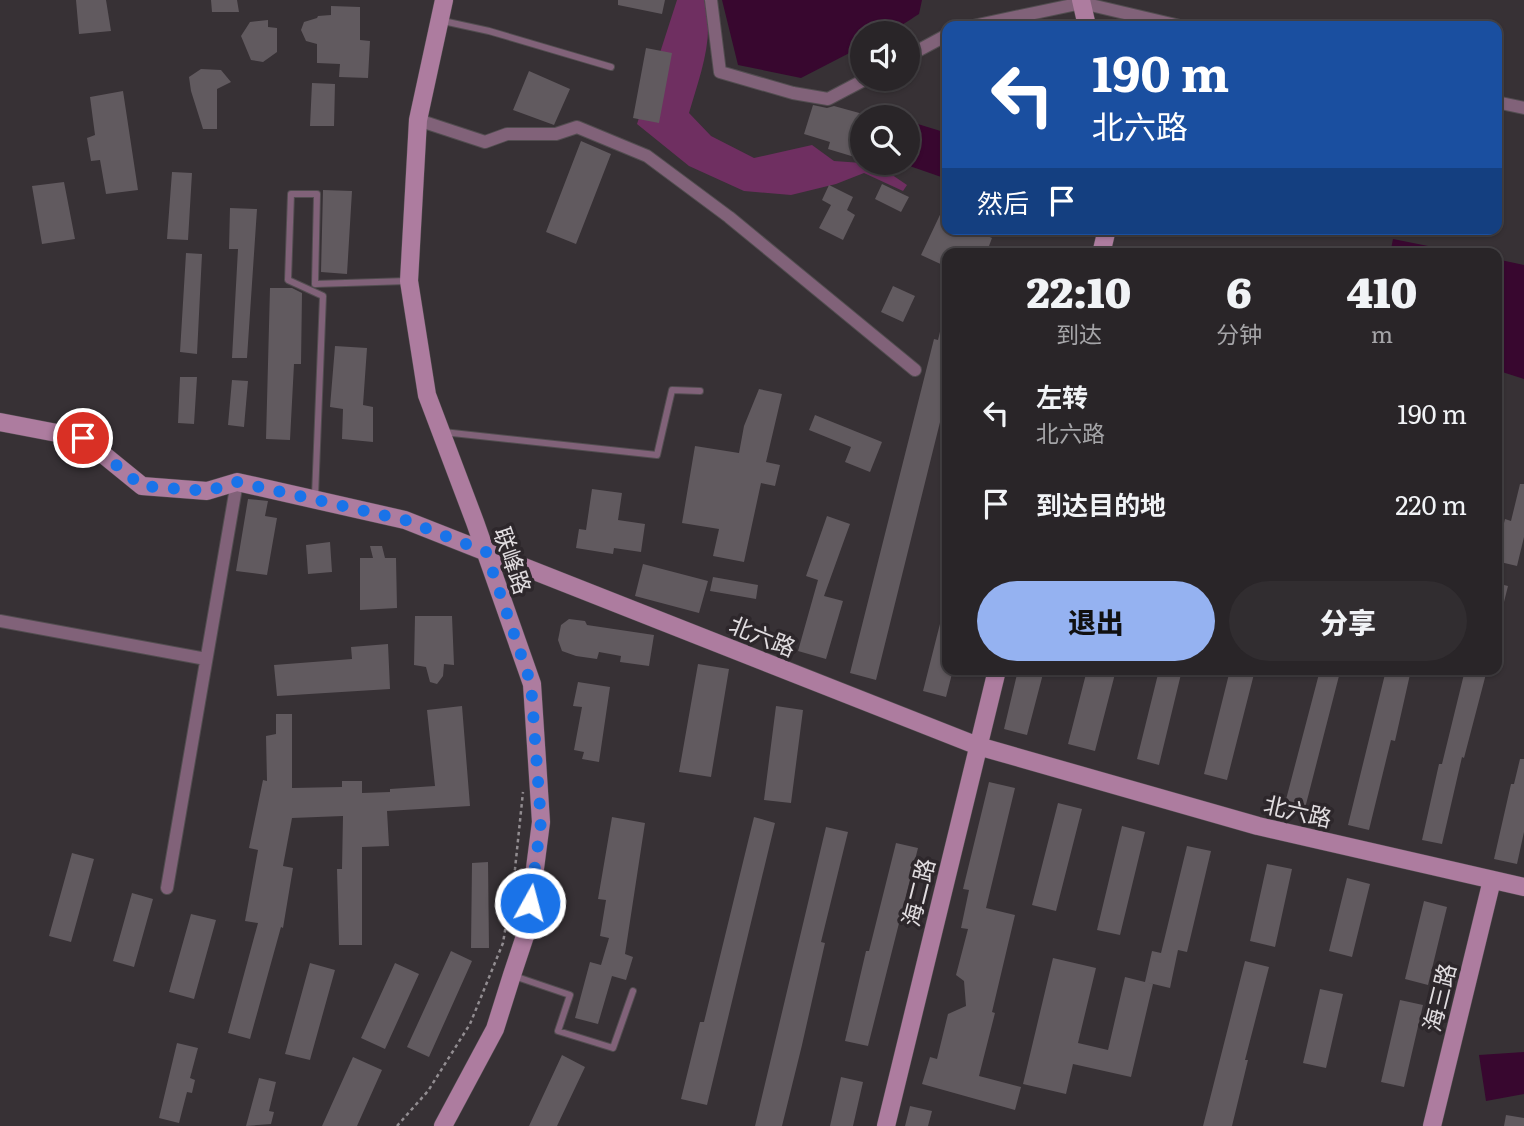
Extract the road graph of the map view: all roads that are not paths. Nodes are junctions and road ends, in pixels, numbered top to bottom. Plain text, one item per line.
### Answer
1 (444, 0) edge
2 (711, 0) edge
3 (1081, 1) edge
4 (441, 20) junction
5 (995, 21) edge
6 (1086, 21) edge
7 (1160, 21) edge
8 (942, 38) edge
9 (920, 50) edge
10 (611, 67) dead end
11 (850, 87) edge
12 (1502, 103) edge
13 (1524, 108) edge
14 (418, 120) junction
15 (409, 281) junction
16 (915, 370) dead end
17 (700, 391) dead end
18 (0, 422) edge
19 (441, 432) junction
20 (237, 482) junction
21 (315, 501) junction
22 (486, 552) junction
23 (0, 621) edge
24 (206, 659) junction
25 (996, 675) edge
26 (978, 746) junction
27 (1492, 880) junction
28 (1524, 887) edge
29 (167, 888) dead end
30 (512, 975) junction
31 (633, 991) dead end
32 (443, 1126) edge
33 (886, 1126) edge
34 (1432, 1126) edge

1 - 4 street, 联峰路
2 - 11 street
3 - 5 street
3 - 6 street
3 - 7 street
4 - 10 lane
4 - 14 street, 联峰路
8 - 9 street
12 - 13 street
14 - 15 street, 联峰路
14 - 16 street
15 - 19 street, 联峰路
15 - 21 lane
17 - 19 lane
18 - 20 street, 北六路
19 - 22 street, 联峰路
20 - 21 street, 北六路
20 - 24 street
21 - 22 street, 北六路
22 - 26 street, 北六路
22 - 30 street, 联峰路
23 - 24 street
24 - 29 street
25 - 26 street, 海二路
26 - 27 street, 北六路
26 - 33 street, 海二路
27 - 28 street, 北六路
27 - 34 street, 海三路
30 - 31 lane
30 - 32 street, 联峰路

